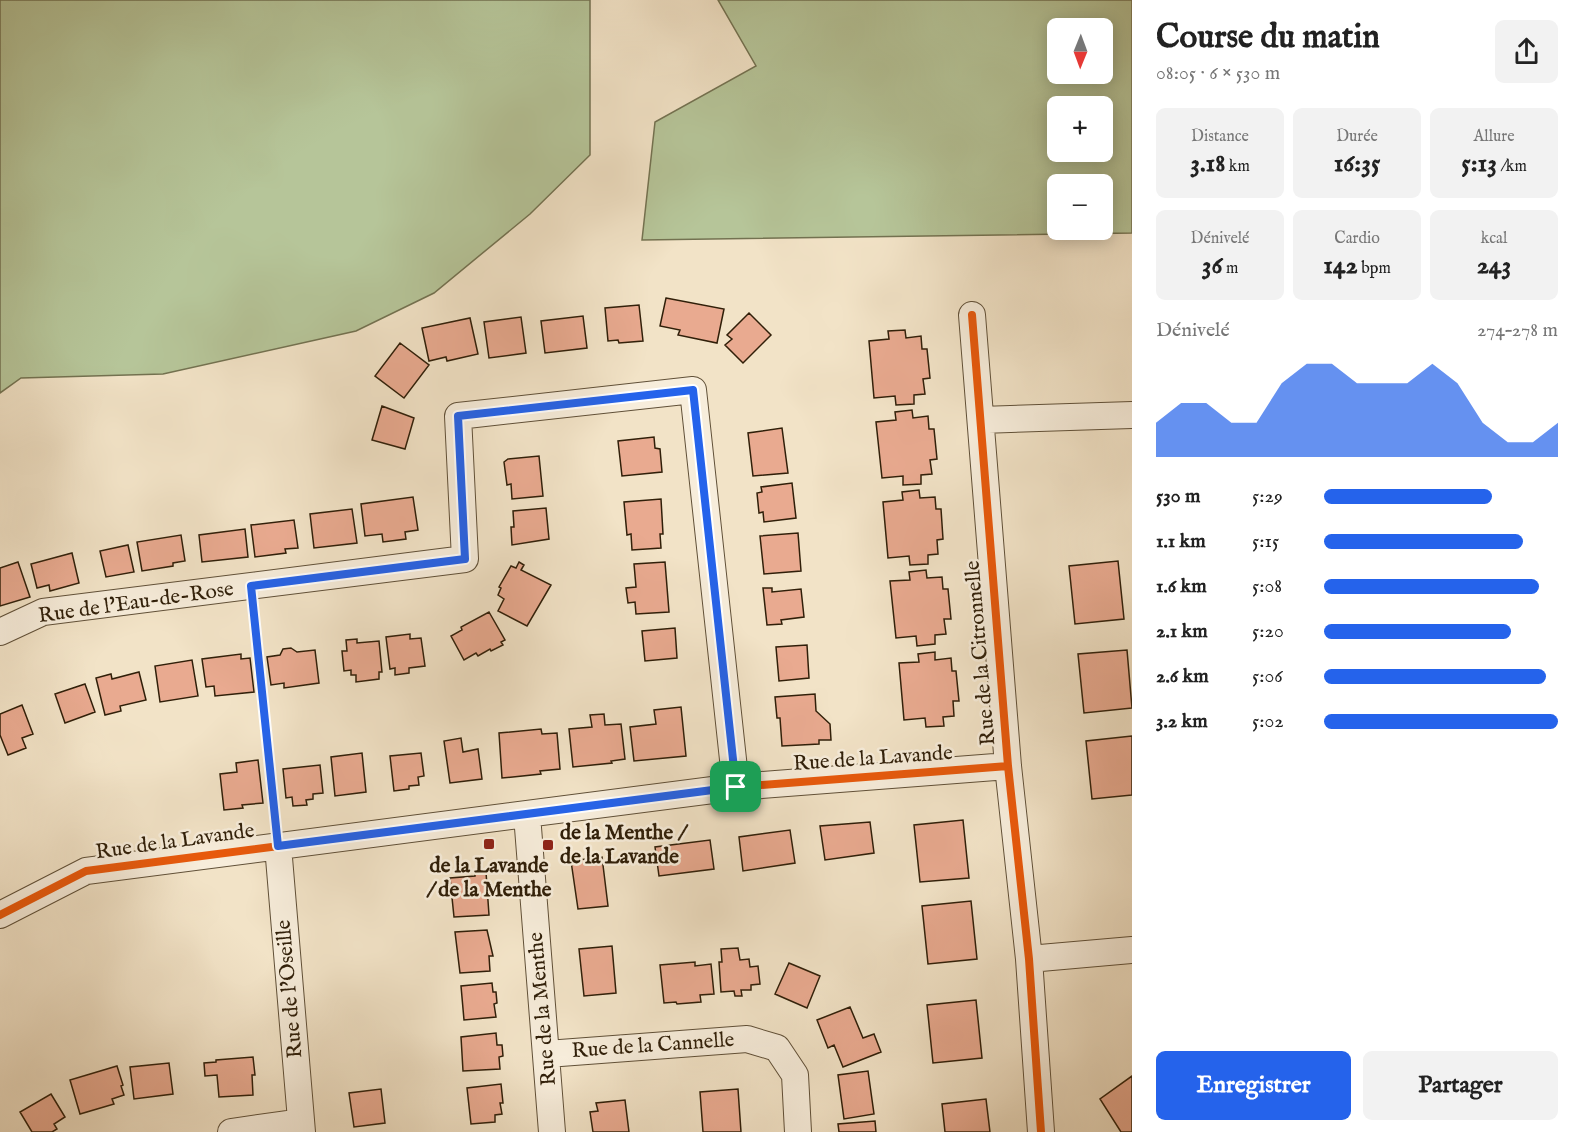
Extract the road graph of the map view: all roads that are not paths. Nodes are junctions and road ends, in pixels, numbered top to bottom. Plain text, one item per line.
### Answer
1 (972, 315) dead end
2 (1132, 415) edge
3 (981, 420) junction
4 (0, 632) edge
5 (1008, 766) junction
6 (736, 787) junction
7 (527, 815) junction
8 (278, 846) junction
9 (0, 915) edge
10 (1132, 950) edge
11 (1029, 959) junction
12 (547, 1053) junction
13 (301, 1127) edge
14 (231, 1132) edge
15 (552, 1132) edge
16 (798, 1132) edge
17 (1041, 1132) edge

1 - 3 street, Rue de la Citronnelle
2 - 3 street
3 - 5 street, Rue de la Citronnelle
4 - 6 street, Rue de l'Eau-de-Rose
5 - 6 street, Rue de la Lavande
5 - 11 street, Rue de la Citronnelle
6 - 7 street, Rue de la Lavande
7 - 8 street, Rue de la Lavande
7 - 12 street, Rue de la Menthe
8 - 9 street, Rue de la Lavande
8 - 13 street, Rue de l'Oseille
10 - 11 street
11 - 17 street, Rue de la Citronnelle
12 - 15 street, Rue de la Menthe
12 - 16 street, Rue de la Cannelle
13 - 14 street

